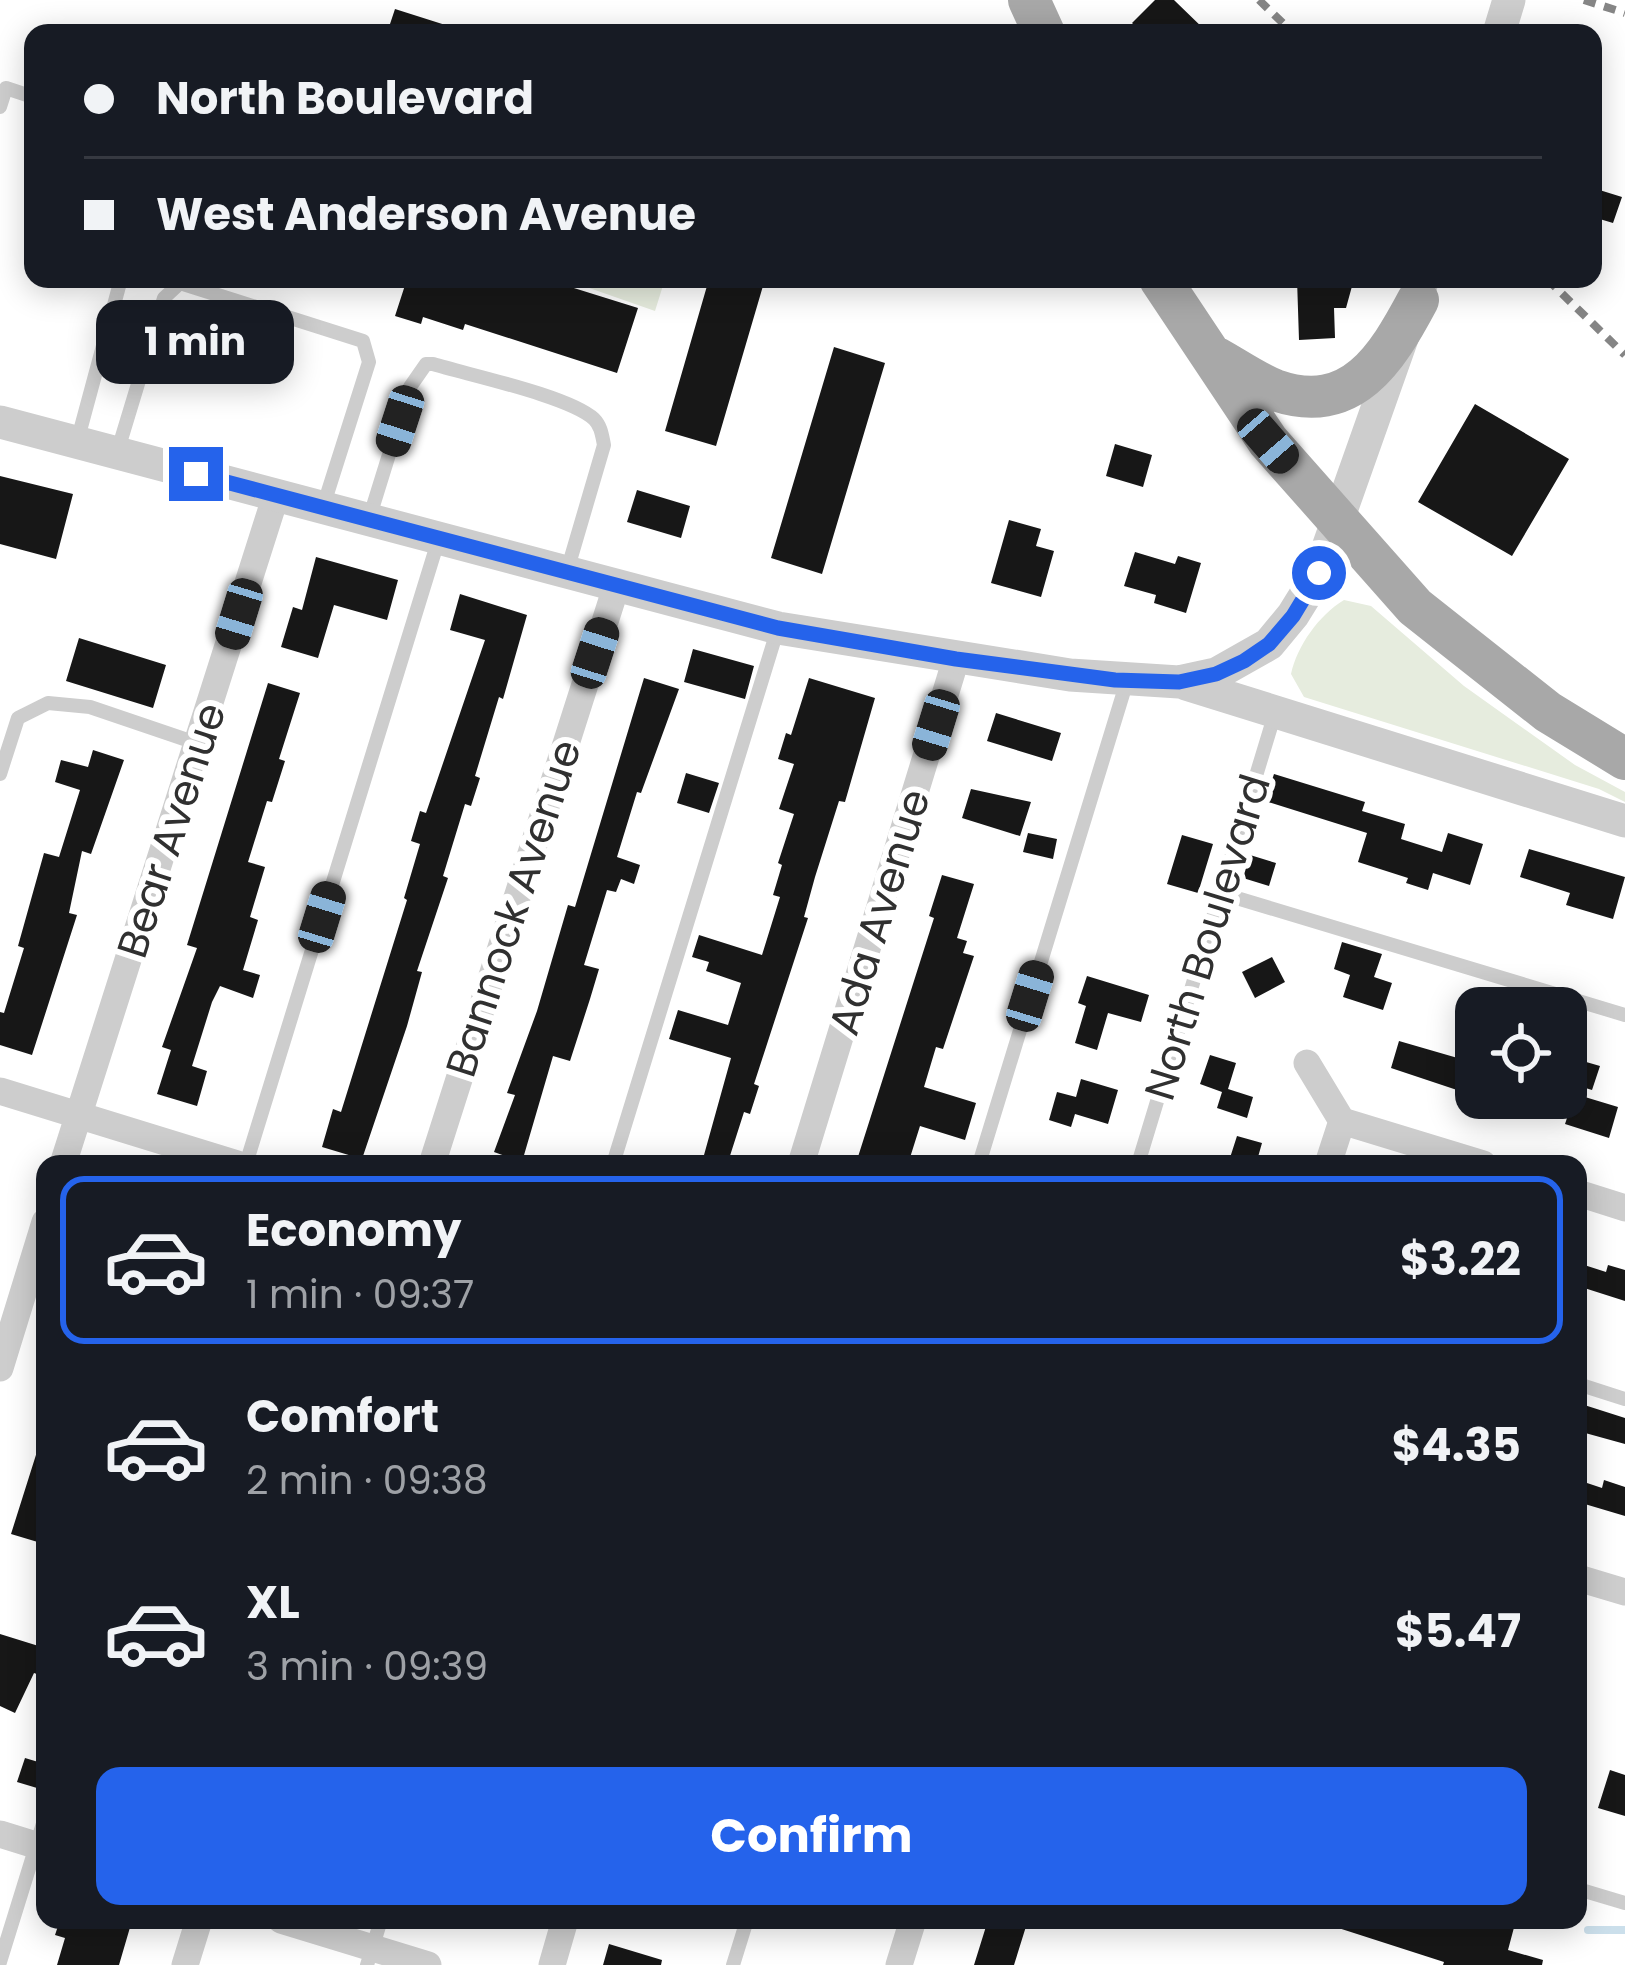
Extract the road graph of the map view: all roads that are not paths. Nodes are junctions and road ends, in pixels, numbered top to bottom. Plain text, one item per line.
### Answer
1 (3, 87) edge
2 (0, 107) edge
3 (119, 288) edge
4 (174, 288) edge
5 (195, 288) edge
6 (1166, 288) edge
7 (1420, 289) edge
8 (1204, 351) junction
9 (0, 422) edge
10 (77, 442) junction
11 (117, 453) junction
12 (276, 495) junction
13 (322, 507) junction
14 (369, 518) junction
15 (1337, 519) junction
16 (440, 537) junction
17 (567, 571) junction
18 (617, 584) junction
19 (778, 628) junction
20 (956, 659) junction
21 (1127, 680) junction
22 (1179, 682) junction
23 (1276, 709) junction
24 (199, 744) junction
25 (1625, 759) edge
26 (0, 774) edge
27 (1625, 821) edge
28 (1220, 892) junction
29 (1625, 1015) edge
30 (1307, 1064) dead end
31 (0, 1091) edge
32 (78, 1114) junction
33 (1342, 1120) junction
34 (66, 1155) edge
35 (212, 1155) edge
36 (245, 1155) edge
37 (435, 1155) edge
38 (617, 1155) edge
39 (804, 1155) edge
40 (982, 1155) edge
41 (1141, 1155) edge
42 (1331, 1155) edge
43 (1454, 1155) edge
44 (1587, 1196) edge
45 (1625, 1208) edge
46 (36, 1251) edge
47 (0, 1369) edge
48 (1587, 1387) edge
49 (1625, 1399) edge
50 (1587, 1581) edge
51 (1625, 1592) edge
52 (0, 1834) edge
53 (36, 1845) edge
54 (36, 1861) edge
55 (1587, 1892) edge
56 (1625, 1903) edge
57 (196, 1929) edge
58 (303, 1929) edge
59 (562, 1929) edge
60 (744, 1929) edge
61 (910, 1929) edge
62 (369, 1956) edge
63 (0, 1961) edge
64 (185, 1965) edge
65 (428, 1965) edge
66 (552, 1965) edge
67 (733, 1965) edge
68 (899, 1965) edge

1 - 2 lane
3 - 10 lane
4 - 11 lane
5 - 13 lane
6 - 8 main road
7 - 8 main road
7 - 15 street
8 - 15 main road
9 - 10 street
10 - 11 street
11 - 12 street
12 - 13 street
12 - 24 street, Bear Avenue
13 - 14 street
14 - 16 street
14 - 17 lane
15 - 22 street
15 - 25 main road
16 - 17 street
16 - 36 lane
17 - 18 street
18 - 19 street
18 - 37 street, Bannock Avenue
19 - 20 street
19 - 38 lane
20 - 21 street
20 - 39 street, Ada Avenue
21 - 22 street
21 - 40 lane
22 - 23 street
23 - 27 street
23 - 28 lane, North Boulevard
24 - 26 lane
24 - 32 street, Bear Avenue
28 - 29 lane
28 - 41 lane, North Boulevard
30 - 33 street
31 - 32 street
32 - 34 street, Bear Avenue
32 - 35 street
33 - 42 street
33 - 43 street
44 - 45 street
46 - 47 street
48 - 49 lane
50 - 51 street
52 - 53 street
54 - 63 lane
55 - 56 lane
57 - 64 street
58 - 62 street
59 - 66 street
60 - 67 lane
61 - 68 street
62 - 65 street

